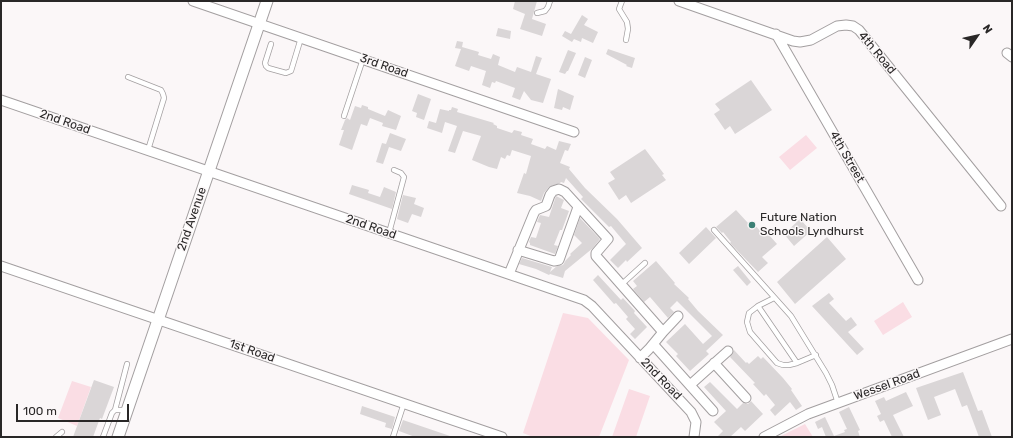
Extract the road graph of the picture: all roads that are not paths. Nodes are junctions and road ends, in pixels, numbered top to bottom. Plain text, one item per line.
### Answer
1 (193, 1) edge
2 (267, 1) edge
3 (550, 1) edge
4 (622, 1) edge
5 (679, 1) edge
6 (537, 13) dead end
7 (259, 24) junction
8 (776, 34) junction
9 (301, 38) junction
10 (626, 40) dead end
11 (271, 44) dead end
12 (363, 59) junction
13 (128, 77) dead end
14 (1, 101) edge
15 (344, 116) dead end
16 (574, 132) dead end
17 (148, 150) junction
18 (394, 170) dead end
19 (209, 171) junction
20 (1001, 206) dead end
21 (578, 207) junction
22 (714, 230) dead end
23 (389, 232) junction
24 (518, 250) junction
25 (645, 263) dead end
26 (1, 266) edge
27 (509, 274) junction
28 (918, 280) dead end
29 (622, 284) junction
30 (774, 298) junction
31 (758, 306) junction
32 (678, 316) dead end
33 (159, 319) junction
34 (663, 332) junction
35 (1012, 339) edge
36 (653, 344) junction
37 (728, 351) dead end
38 (816, 355) junction
39 (640, 358) junction
40 (714, 363) junction
41 (797, 363) junction
42 (127, 364) dead end
43 (690, 385) junction
44 (746, 398) dead end
45 (838, 402) junction
46 (404, 403) junction
47 (115, 410) junction
48 (127, 410) junction
49 (713, 411) dead end
50 (62, 432) dead end
51 (56, 437) edge
52 (103, 437) edge
53 (118, 437) edge
54 (393, 437) edge
55 (502, 437) edge
56 (694, 437) edge
57 (764, 437) edge

1 - 7 street, 3rd Road
2 - 7 street, 2nd Avenue
3 - 6 lane
4 - 10 lane
5 - 8 street, 4th Road
7 - 9 street, 3rd Road
7 - 19 street, 2nd Avenue
8 - 20 street, 4th Road
8 - 28 street, 4th Street
9 - 11 lane
9 - 12 street, 3rd Road
12 - 15 lane
12 - 16 street, 3rd Road
13 - 17 lane
14 - 17 street, 2nd Road
17 - 19 street, 2nd Road
18 - 23 lane
19 - 23 street, 2nd Road
19 - 33 street, 2nd Avenue
21 - 24 street
21 - 24 street
21 - 29 street
22 - 30 lane
23 - 27 street, 2nd Road
24 - 27 street
25 - 29 lane
26 - 33 street, 1st Road
27 - 39 street, 2nd Road
29 - 34 street
30 - 31 lane
30 - 38 lane
31 - 41 lane
31 - 41 lane
32 - 34 street
33 - 46 street, 1st Road
33 - 48 street, 2nd Avenue
34 - 36 street
35 - 45 street, Wessel Road
36 - 39 street
36 - 43 street
37 - 40 street
38 - 41 lane
38 - 45 lane
39 - 56 street, 2nd Road
40 - 43 street
40 - 44 street
42 - 47 lane
43 - 49 street
45 - 57 street, Wessel Road
46 - 54 lane
46 - 55 street, 1st Road
47 - 48 lane
47 - 52 lane
48 - 53 street, 2nd Avenue
50 - 51 lane

